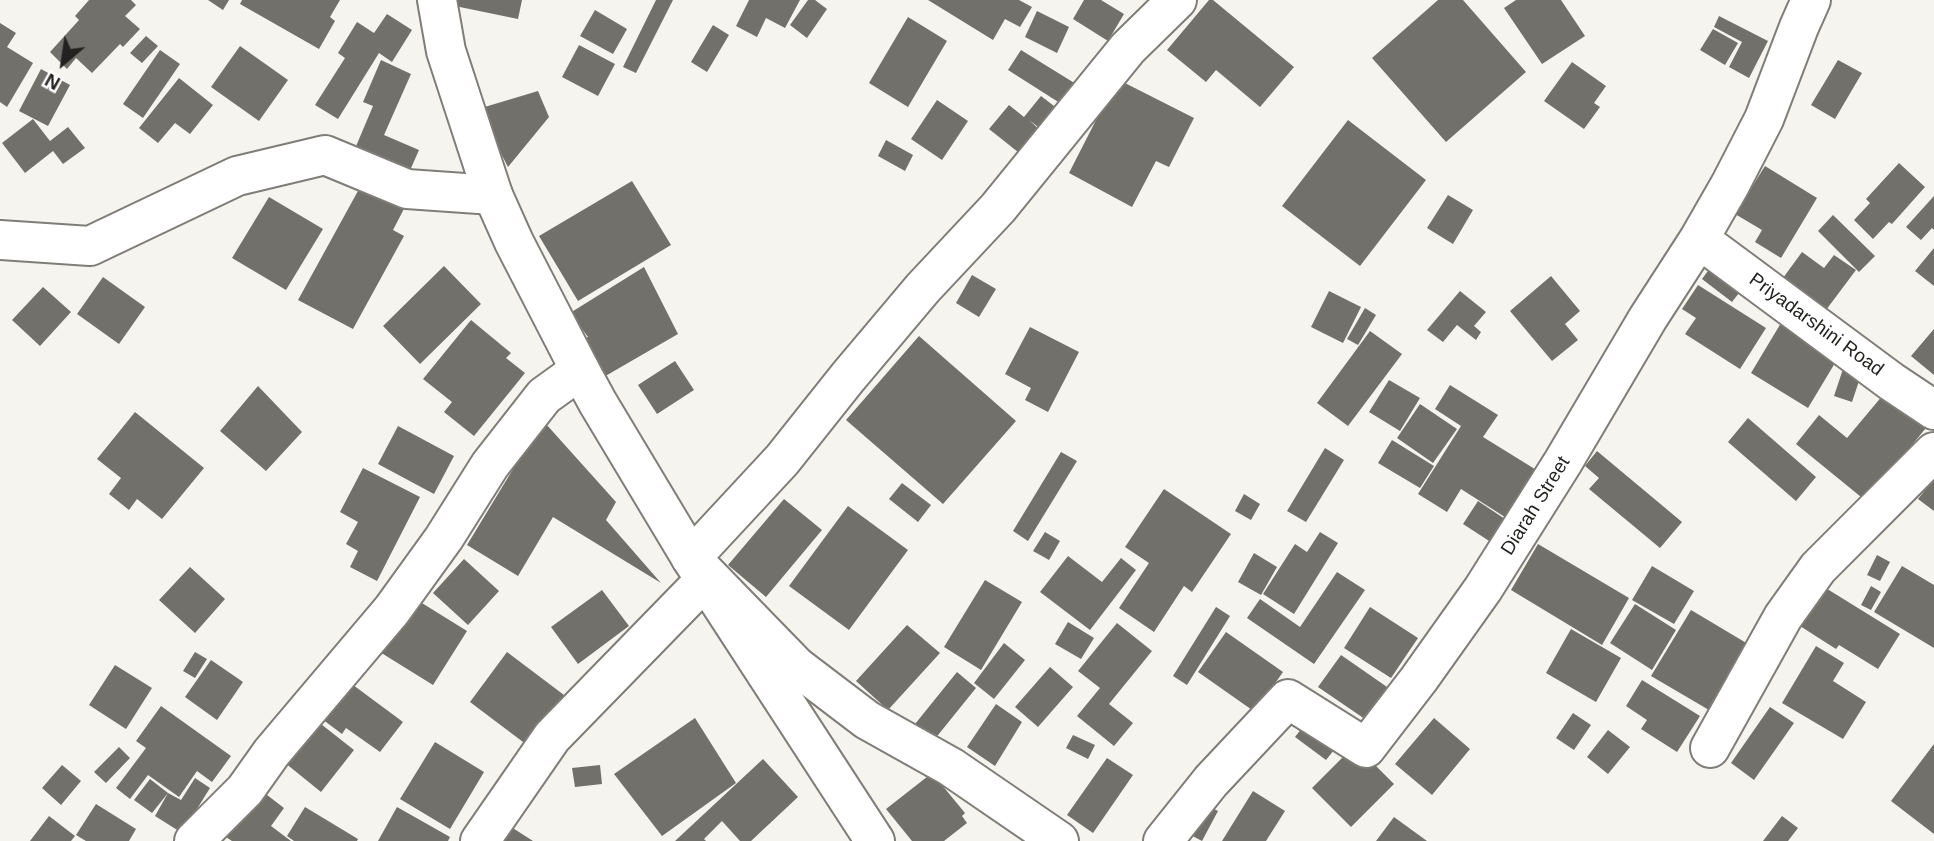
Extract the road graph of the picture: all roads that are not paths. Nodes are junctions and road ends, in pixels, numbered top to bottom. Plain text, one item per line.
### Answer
1 (437, 0) edge
2 (1177, 0) edge
3 (1811, 0) edge
4 (493, 195) junction
5 (1699, 239) junction
6 (0, 240) edge
7 (580, 370) junction
8 (1934, 410) edge
9 (1934, 452) edge
10 (698, 569) junction
11 (1710, 748) dead end
12 (194, 841) edge
13 (480, 841) edge
14 (875, 841) edge
15 (1059, 841) edge
16 (1163, 841) edge

1 - 4 street
2 - 10 street
3 - 5 street, Diarah Street
4 - 6 street
4 - 7 street
5 - 8 street, Priyadarshini Road
5 - 16 street, Diarah Street
7 - 10 street
7 - 12 street
9 - 11 street
10 - 13 street
10 - 14 street
10 - 15 street

